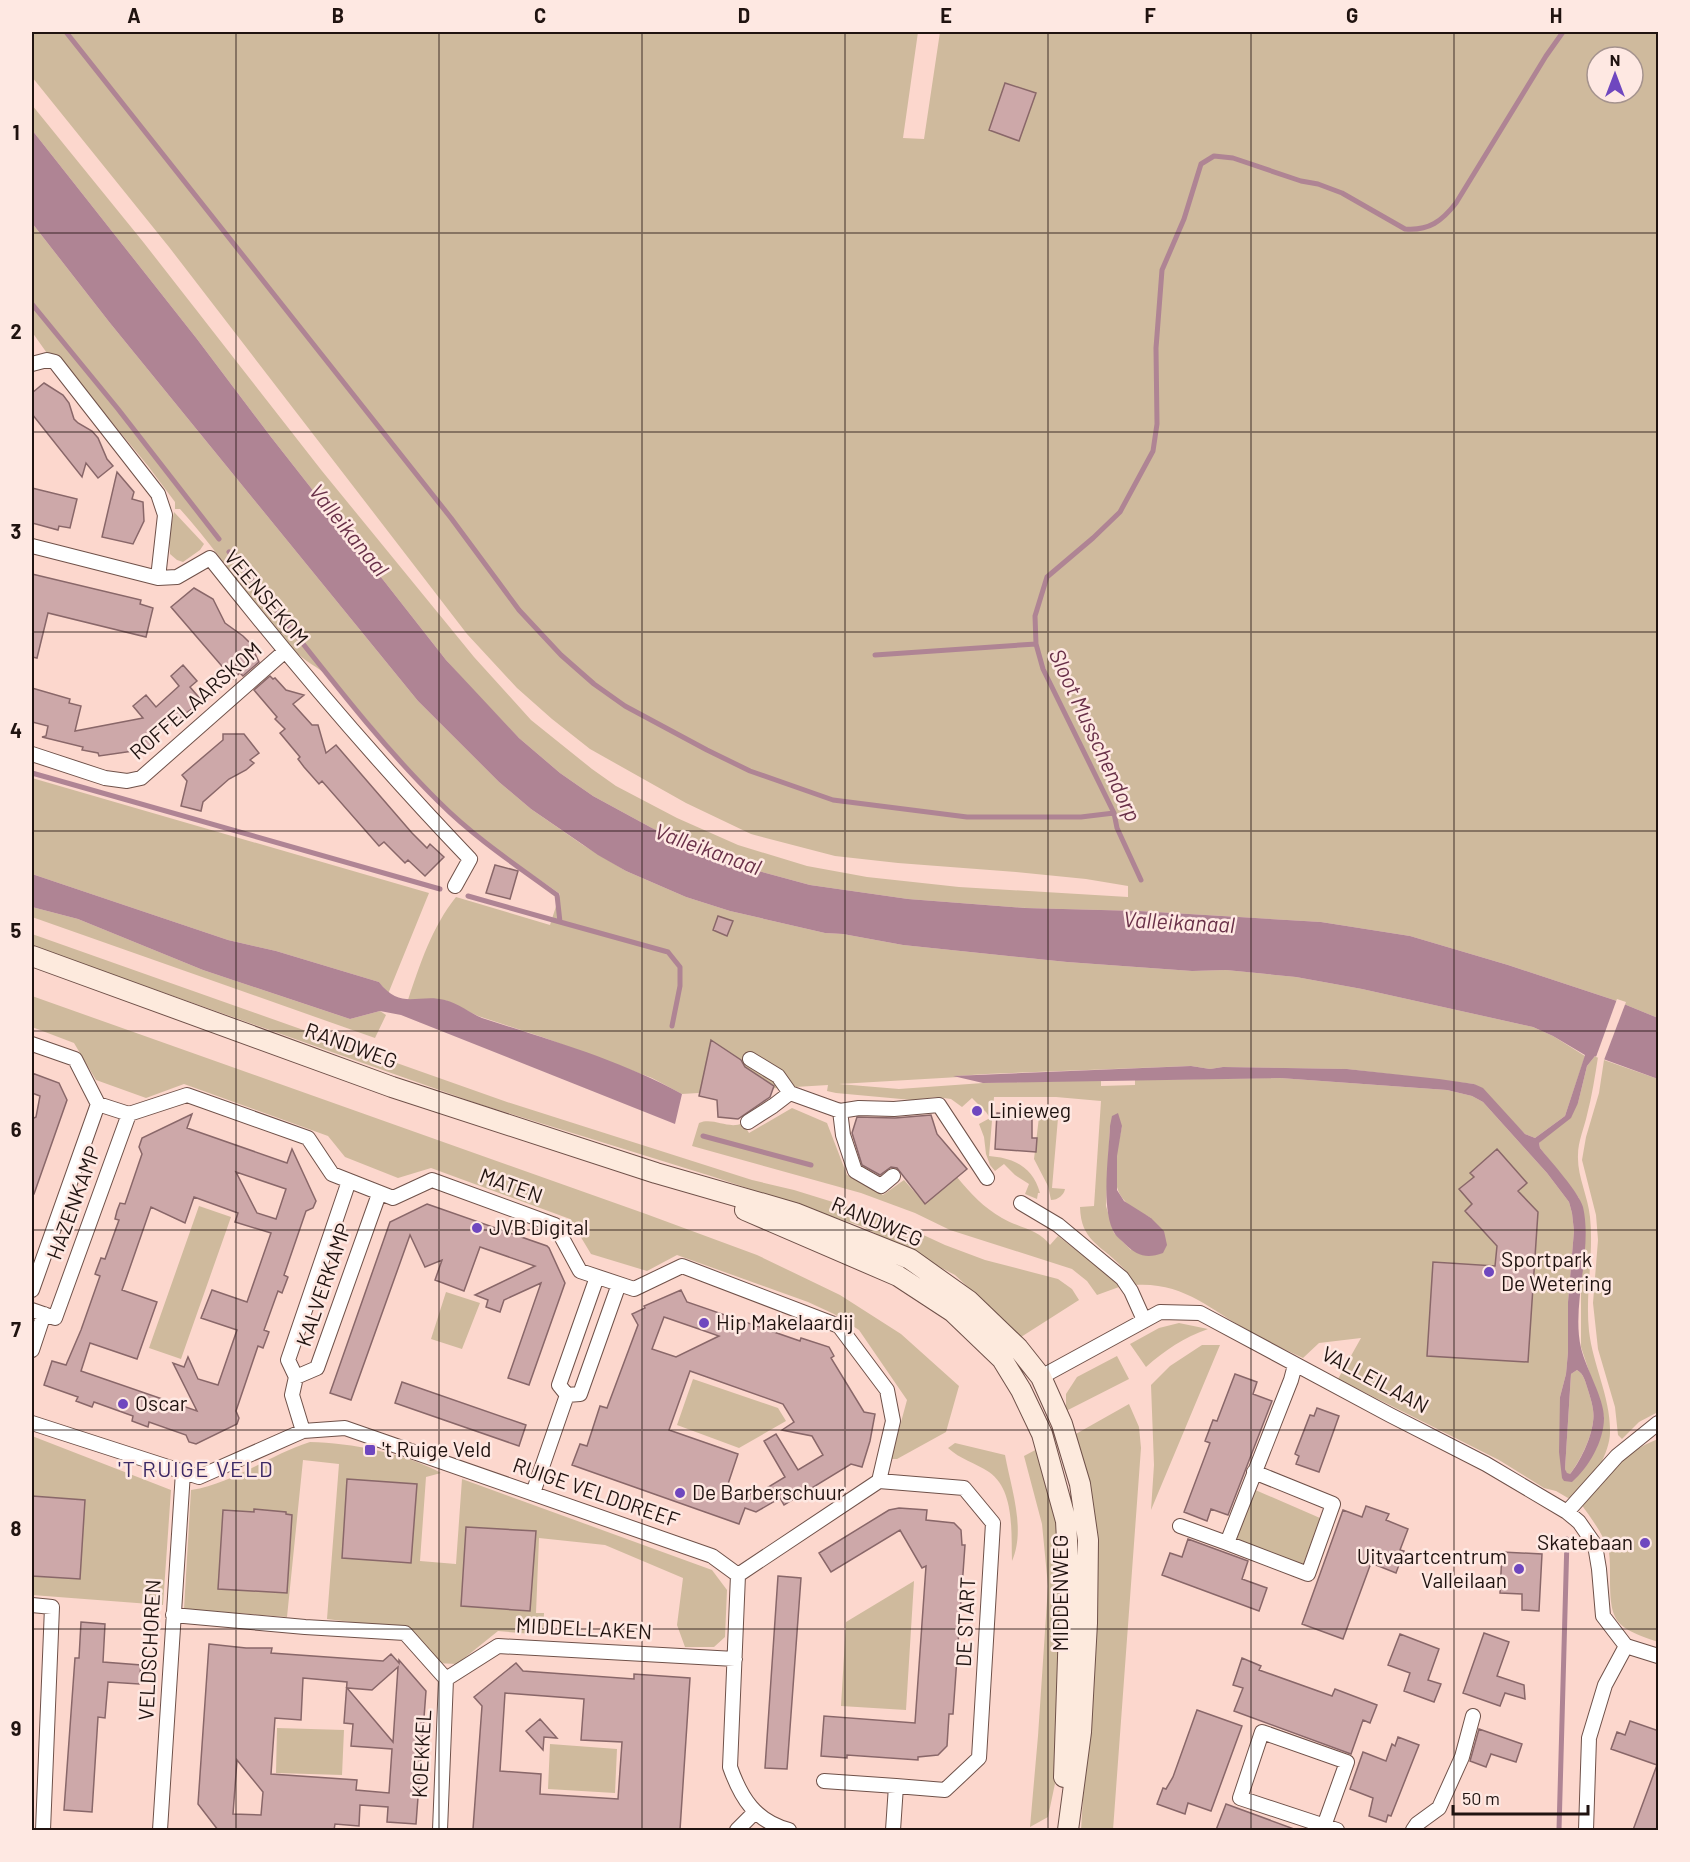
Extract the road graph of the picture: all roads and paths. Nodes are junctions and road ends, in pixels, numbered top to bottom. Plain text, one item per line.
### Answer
1 (32, 364) edge
2 (32, 546) edge
3 (158, 578) junction
4 (284, 652) junction
5 (32, 754) edge
6 (455, 886) dead end
7 (32, 956) edge
8 (32, 1044) edge
9 (750, 1059) dead end
10 (790, 1093) junction
11 (98, 1104) junction
12 (840, 1111) junction
13 (129, 1114) junction
14 (748, 1122) dead end
15 (656, 1173) junction
16 (893, 1176) dead end
17 (987, 1178) dead end
18 (349, 1181) junction
19 (379, 1194) junction
20 (1021, 1203) dead end
21 (597, 1277) junction
22 (619, 1284) junction
23 (32, 1290) edge
24 (38, 1312) edge
25 (1144, 1320) junction
26 (32, 1350) edge
27 (1295, 1365) junction
28 (296, 1377) junction
29 (1041, 1377) junction
30 (1021, 1390) junction
31 (567, 1395) junction
32 (32, 1423) edge
33 (1659, 1423) edge
34 (303, 1431) junction
35 (183, 1472) junction
36 (1254, 1472) junction
37 (879, 1481) junction
38 (533, 1493) junction
39 (1567, 1512) junction
40 (1180, 1526) dead end
41 (1227, 1543) junction
42 (738, 1575) junction
43 (32, 1605) edge
44 (173, 1616) junction
45 (1626, 1646) junction
46 (1659, 1656) edge
47 (735, 1659) junction
48 (446, 1679) junction
49 (1473, 1716) dead end
50 (824, 1781) dead end
51 (896, 1786) junction
52 (755, 1812) junction
53 (1068, 1823) edge
54 (1330, 1828) edge
55 (32, 1830) edge
56 (38, 1830) edge
57 (43, 1830) edge
58 (160, 1830) edge
59 (440, 1830) edge
60 (737, 1830) edge
61 (789, 1830) edge
62 (893, 1830) edge
63 (1413, 1830) edge
64 (1586, 1830) edge

1 - 3 street
2 - 3 street
3 - 4 street, VEENSEKOM
4 - 5 street, ROFFELAARSKOM
4 - 6 street, VEENSEKOM
7 - 15 main road, RANDWEG
8 - 11 street
9 - 10 street
10 - 12 street
10 - 14 street
11 - 13 street
11 - 23 street, HAZENKAMP
12 - 16 street
12 - 17 street
13 - 18 street, MATEN
13 - 24 street, HAZENKAMP
15 - 29 main road, RANDWEG
15 - 30 main road, RANDWEG
18 - 19 street, MATEN
18 - 28 street, KALVERKAMP
19 - 21 street, MATEN
19 - 28 street, KALVERKAMP
20 - 25 street
21 - 22 street, MATEN
21 - 31 street
22 - 31 street
22 - 37 street, MATEN
24 - 26 street
25 - 27 street, VALLEILAAN
25 - 29 street, VALLEILAAN
27 - 36 street
27 - 39 street, VALLEILAAN
28 - 34 street, KALVERKAMP
29 - 30 main road, VALLEILAAN
29 - 53 main road, MIDDENWEG
30 - 53 main road, MIDDENWEG
31 - 38 street
32 - 35 street, RUIGE VELDDREEF
33 - 39 street
34 - 35 street, RUIGE VELDDREEF
34 - 38 street, RUIGE VELDDREEF
35 - 44 street, VELDSCHOREN
36 - 41 street
36 - 41 street
37 - 42 street
37 - 51 street, DE START
38 - 42 street, RUIGE VELDDREEF
39 - 45 street, VALLEILAAN
40 - 41 street
42 - 47 street
43 - 57 street
44 - 48 street
44 - 58 street, VELDSCHOREN
45 - 46 street
45 - 64 street
47 - 48 street, MIDDELLAKEN
47 - 52 street
48 - 59 street, KOEKKEL
49 - 63 street
50 - 51 street, DE START
51 - 62 street
52 - 60 street
52 - 61 street
54 - 54 street
55 - 56 street

